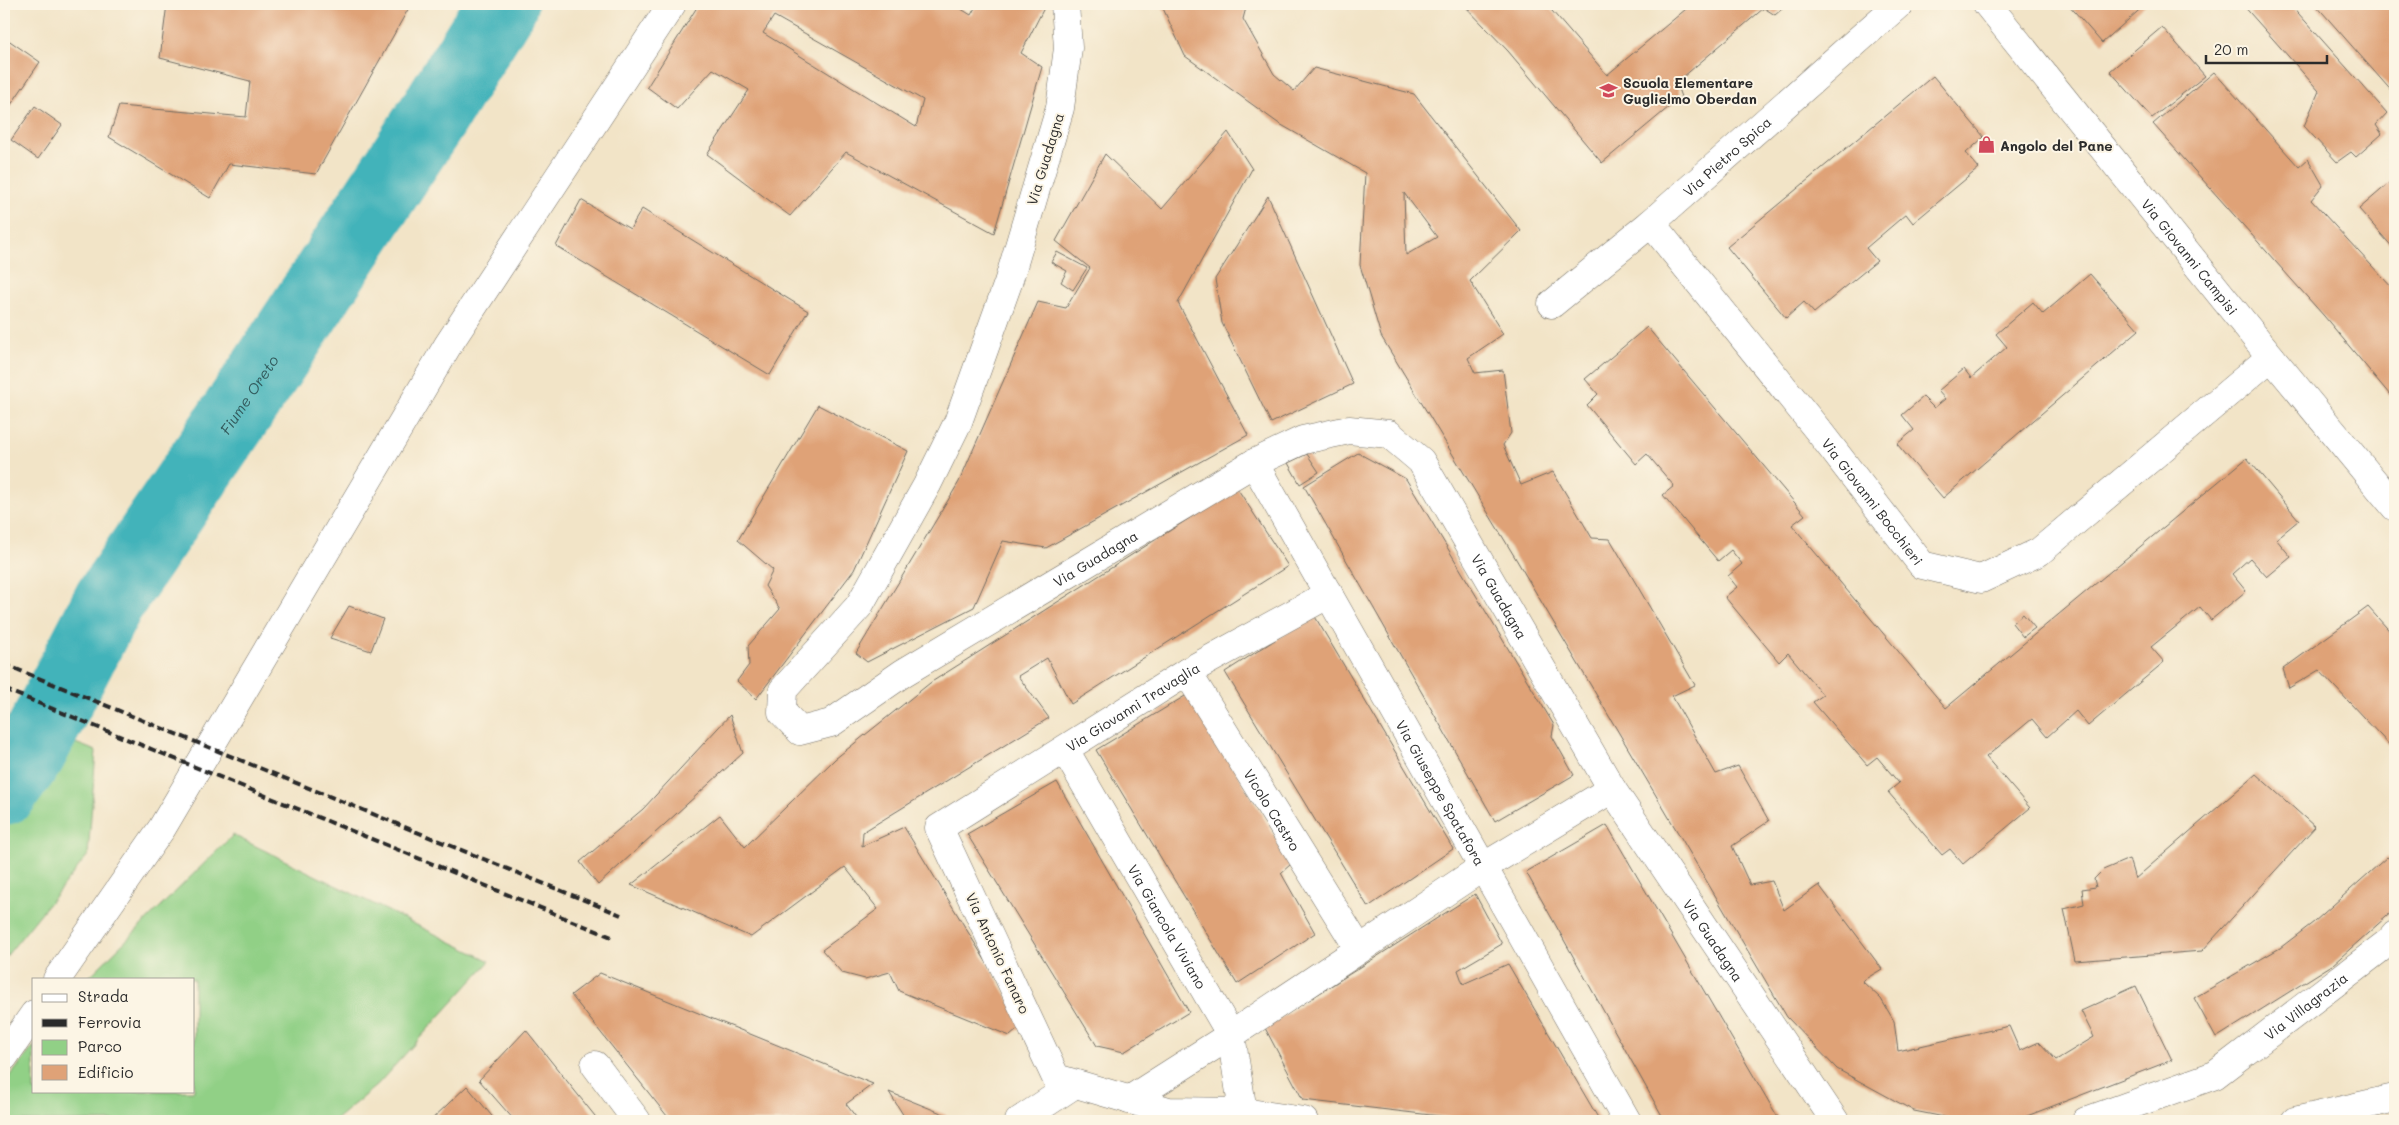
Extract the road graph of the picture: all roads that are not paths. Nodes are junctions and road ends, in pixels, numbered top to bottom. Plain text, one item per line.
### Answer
1 (672, 4) edge
2 (1065, 4) edge
3 (1899, 4) edge
4 (1987, 4) edge
5 (1650, 222) junction
6 (1552, 304) dead end
7 (2271, 357) junction
8 (1254, 463) junction
9 (2395, 507) edge
10 (1328, 594) junction
11 (1187, 672) junction
12 (1064, 750) junction
13 (1612, 789) junction
14 (939, 828) joint
15 (1483, 867) junction
16 (2395, 935) edge
17 (1359, 948) junction
18 (58, 978) edge
19 (32, 1017) edge
20 (1231, 1035) junction
21 (4, 1057) edge
22 (595, 1064) dead end
23 (1066, 1081) junction
24 (2395, 1098) edge
25 (1129, 1100) junction
26 (1243, 1112) junction
27 (1169, 1116) edge
28 (637, 1121) edge
29 (1019, 1121) edge
30 (1304, 1121) edge
31 (1627, 1121) edge
32 (1835, 1121) edge
33 (2086, 1121) edge
34 (2295, 1121) edge

1 - 18 street
2 - 8 street, Via Guadagna
3 - 5 street, Via Pietro Spica
4 - 7 street, Via Giovanni Campisi
5 - 6 street, Via Pietro Spica
5 - 7 street, Via Giovanni Bocchieri
7 - 9 street, Via Giovanni Campisi
8 - 10 street, Via Giuseppe Spatafora
8 - 13 street, Via Guadagna
10 - 11 street, Via Giovanni Travaglia
10 - 15 street, Via Giuseppe Spatafora
11 - 12 street, Via Giovanni Travaglia
11 - 17 street, Vicolo Castro
12 - 14 street, Via Giovanni Travaglia
12 - 20 street, Via Giancola Viviano
13 - 15 street
13 - 32 street, Via Guadagna
14 - 23 street, Via Antonio Fanaro
15 - 17 street
15 - 31 street, Via Giuseppe Spatafora
16 - 33 street, Via Villagrazia
17 - 20 street
19 - 21 street
20 - 25 street
20 - 26 street, Via Giancola Viviano
22 - 28 street
23 - 25 street
23 - 29 street
24 - 34 street
25 - 27 street
26 - 27 street
26 - 30 street

